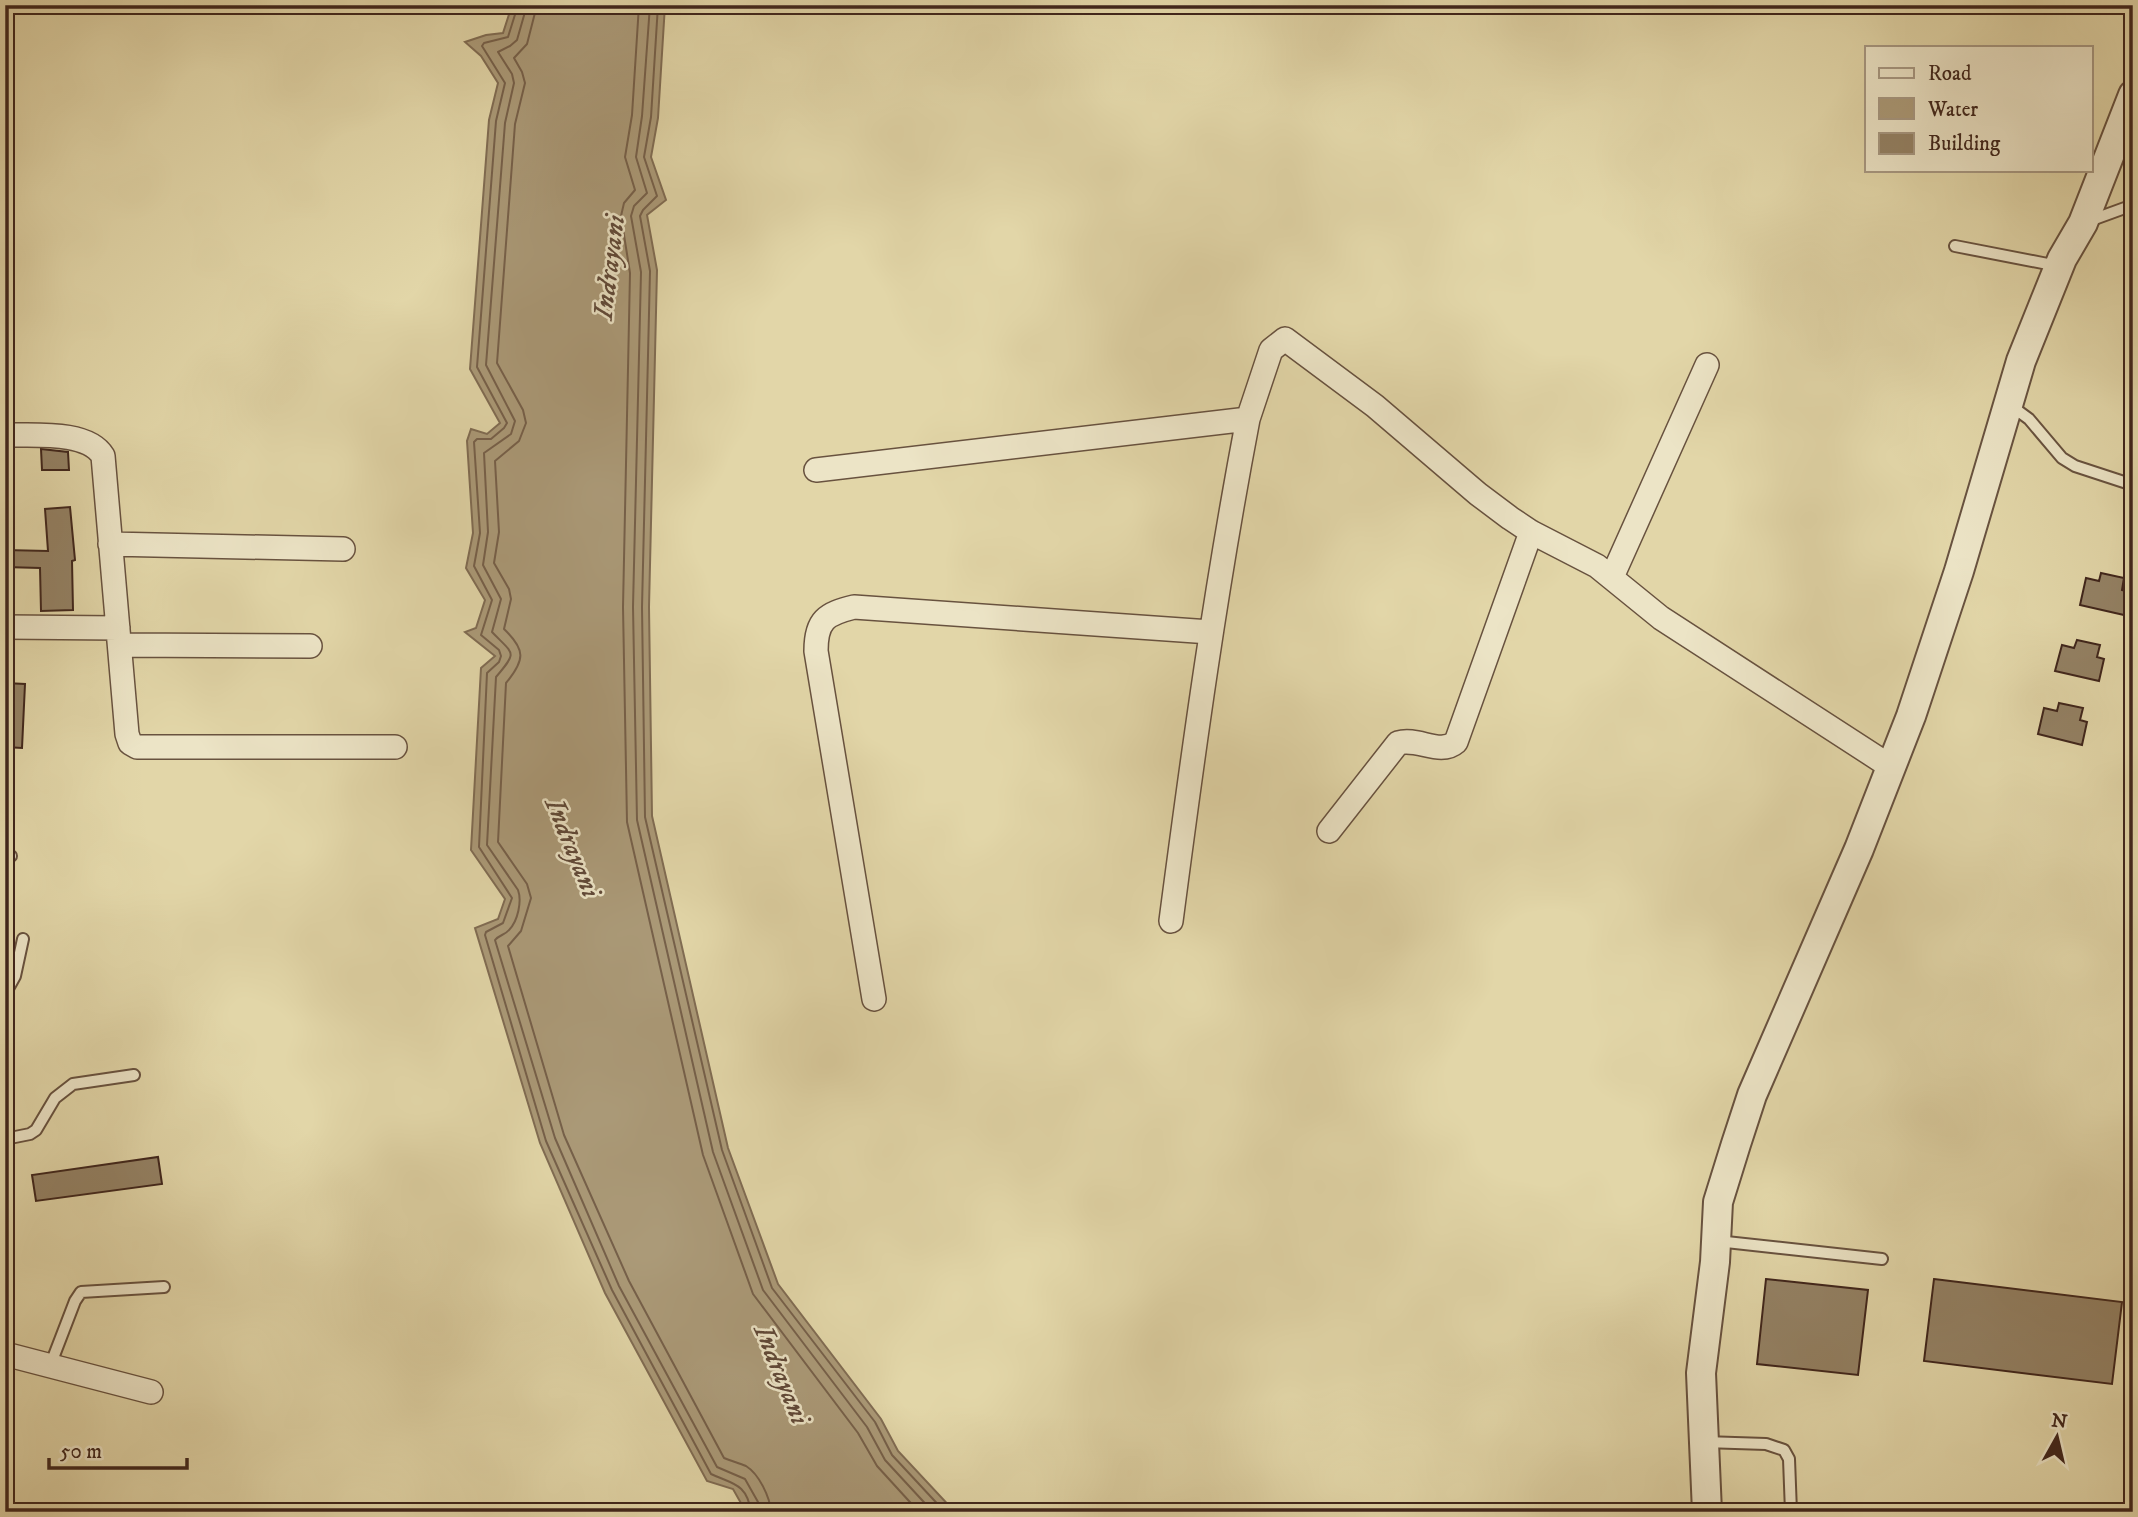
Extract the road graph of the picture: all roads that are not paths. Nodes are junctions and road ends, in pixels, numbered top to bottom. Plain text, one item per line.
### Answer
1 (1366, 5) edge
2 (1432, 5) edge
3 (2133, 95) edge
4 (2133, 205) edge
5 (2083, 223) junction
6 (1955, 246) dead end
7 (2059, 267) junction
8 (1707, 365) dead end
9 (2008, 403) junction
10 (1248, 419) junction
11 (5, 435) edge
12 (816, 470) dead end
13 (2133, 485) edge
14 (1531, 532) junction
15 (110, 544) junction
16 (343, 549) dead end
17 (1612, 577) junction
18 (5, 627) edge
19 (1210, 632) junction
20 (119, 636) junction
21 (310, 646) dead end
22 (395, 747) dead end
23 (1891, 767) junction
24 (1329, 831) dead end
25 (1171, 921) dead end
26 (23, 939) dead end
27 (5, 994) edge
28 (874, 999) dead end
29 (134, 1075) dead end
30 (5, 1139) edge
31 (1716, 1241) junction
32 (1882, 1259) dead end
33 (164, 1287) dead end
34 (5, 1354) edge
35 (50, 1366) junction
36 (151, 1392) dead end
37 (1704, 1442) junction
38 (1707, 1512) edge
39 (1791, 1512) edge

1 - 2 lane
3 - 5 street
4 - 5 lane
5 - 7 street
6 - 7 lane
7 - 9 street
8 - 17 street
9 - 13 lane
9 - 23 street
10 - 12 street
10 - 14 street
10 - 19 street
11 - 15 street
14 - 17 street
14 - 24 street
15 - 16 street
15 - 20 street
17 - 23 street
18 - 20 street
19 - 25 street
19 - 28 street
20 - 21 street
20 - 22 street
23 - 31 street
26 - 27 lane
29 - 30 lane
31 - 32 lane
31 - 37 street
33 - 35 lane
34 - 35 street
35 - 36 street
37 - 38 street
37 - 39 lane

